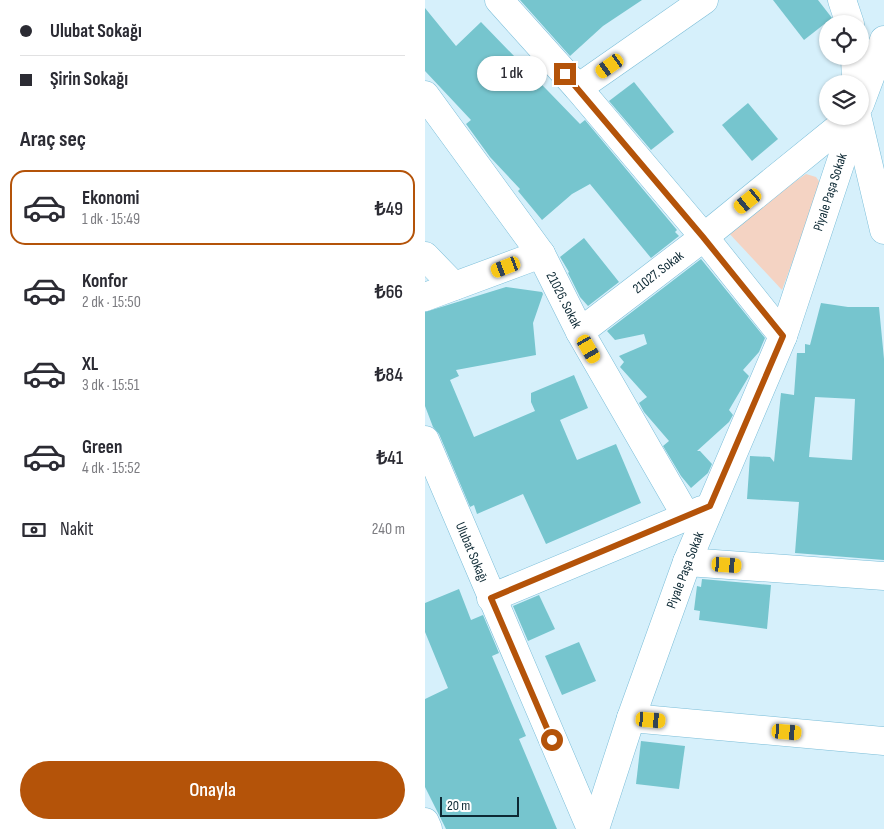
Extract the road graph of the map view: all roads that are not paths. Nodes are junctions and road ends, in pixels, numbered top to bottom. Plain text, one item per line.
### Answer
1 (705, 0) edge
2 (842, 0) edge
3 (501, 1) edge
4 (847, 15) edge
5 (884, 40) edge
6 (869, 80) edge
7 (578, 88) junction
8 (425, 94) edge
9 (844, 125) edge
10 (852, 125) edge
11 (857, 125) edge
12 (884, 230) edge
13 (703, 237) junction
14 (541, 254) junction
15 (425, 256) edge
16 (454, 286) junction
17 (425, 297) edge
18 (580, 332) junction
19 (783, 336) junction
20 (425, 440) edge
21 (698, 511) junction
22 (687, 562) junction
23 (884, 576) edge
24 (491, 598) junction
25 (631, 718) junction
26 (884, 741) edge
27 (425, 822) edge
28 (428, 829) edge
29 (591, 829) edge
30 (595, 829) edge

1 - 7 street
2 - 4 street
3 - 7 street
5 - 6 street
7 - 13 street
8 - 14 street, 21026. Sokak
9 - 13 street, 21027. Sokak
10 - 19 street, Piyale Paşa Sokak
11 - 12 street
13 - 18 street, 21027. Sokak
13 - 19 street
14 - 16 street
14 - 18 street, 21026. Sokak
15 - 16 street
16 - 17 street
18 - 21 street, 21026. Sokak
19 - 21 street, Piyale Paşa Sokak
20 - 24 street, Ulubat Sokağı
21 - 22 street, Piyale Paşa Sokak
21 - 24 street
22 - 23 street
22 - 25 street, Piyale Paşa Sokak
24 - 29 street, Ulubat Sokağı
25 - 26 street
25 - 30 street, Piyale Paşa Sokak
27 - 28 street

